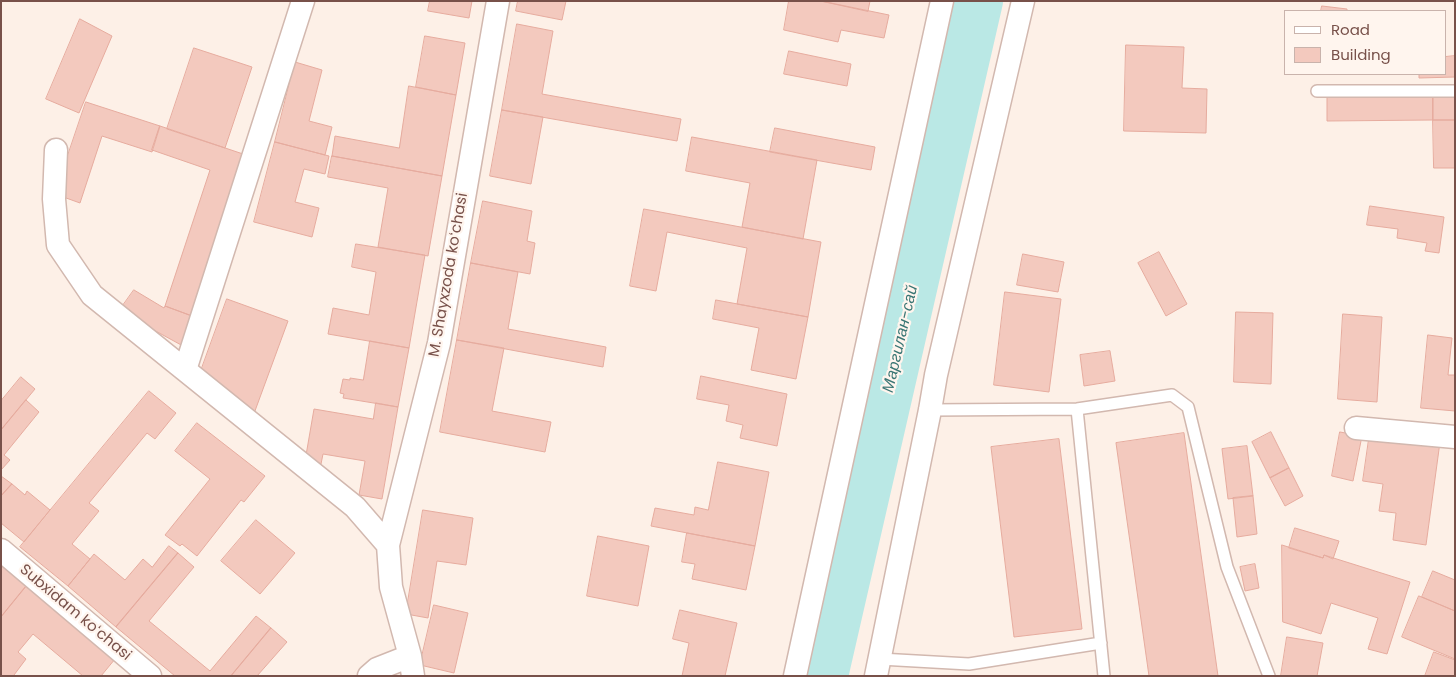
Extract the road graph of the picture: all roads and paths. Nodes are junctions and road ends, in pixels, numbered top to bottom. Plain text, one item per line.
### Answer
1 (304, 1) edge
2 (498, 1) edge
3 (942, 1) edge
4 (1022, 1) edge
5 (1317, 91) dead end
6 (1455, 91) edge
7 (56, 150) dead end
8 (185, 370) junction
9 (1077, 409) junction
10 (930, 410) junction
11 (1356, 428) dead end
12 (1455, 437) edge
13 (388, 545) junction
14 (1, 550) edge
15 (1100, 643) junction
16 (412, 666) edge
17 (878, 667) edge
18 (150, 676) edge
19 (369, 676) edge
20 (795, 676) edge
21 (1104, 676) edge
22 (1269, 676) edge

1 - 8 street
2 - 13 street, M. Shayxzoda koʻchasi
3 - 20 street
4 - 10 street
5 - 6 lane
7 - 8 street
8 - 13 street
9 - 10 lane
9 - 15 lane
9 - 22 lane
10 - 17 street
11 - 12 street
13 - 16 street, M. Shayxzoda koʻchasi
14 - 18 street, Subxidam koʻchasi
15 - 17 lane
15 - 21 lane
16 - 19 street

